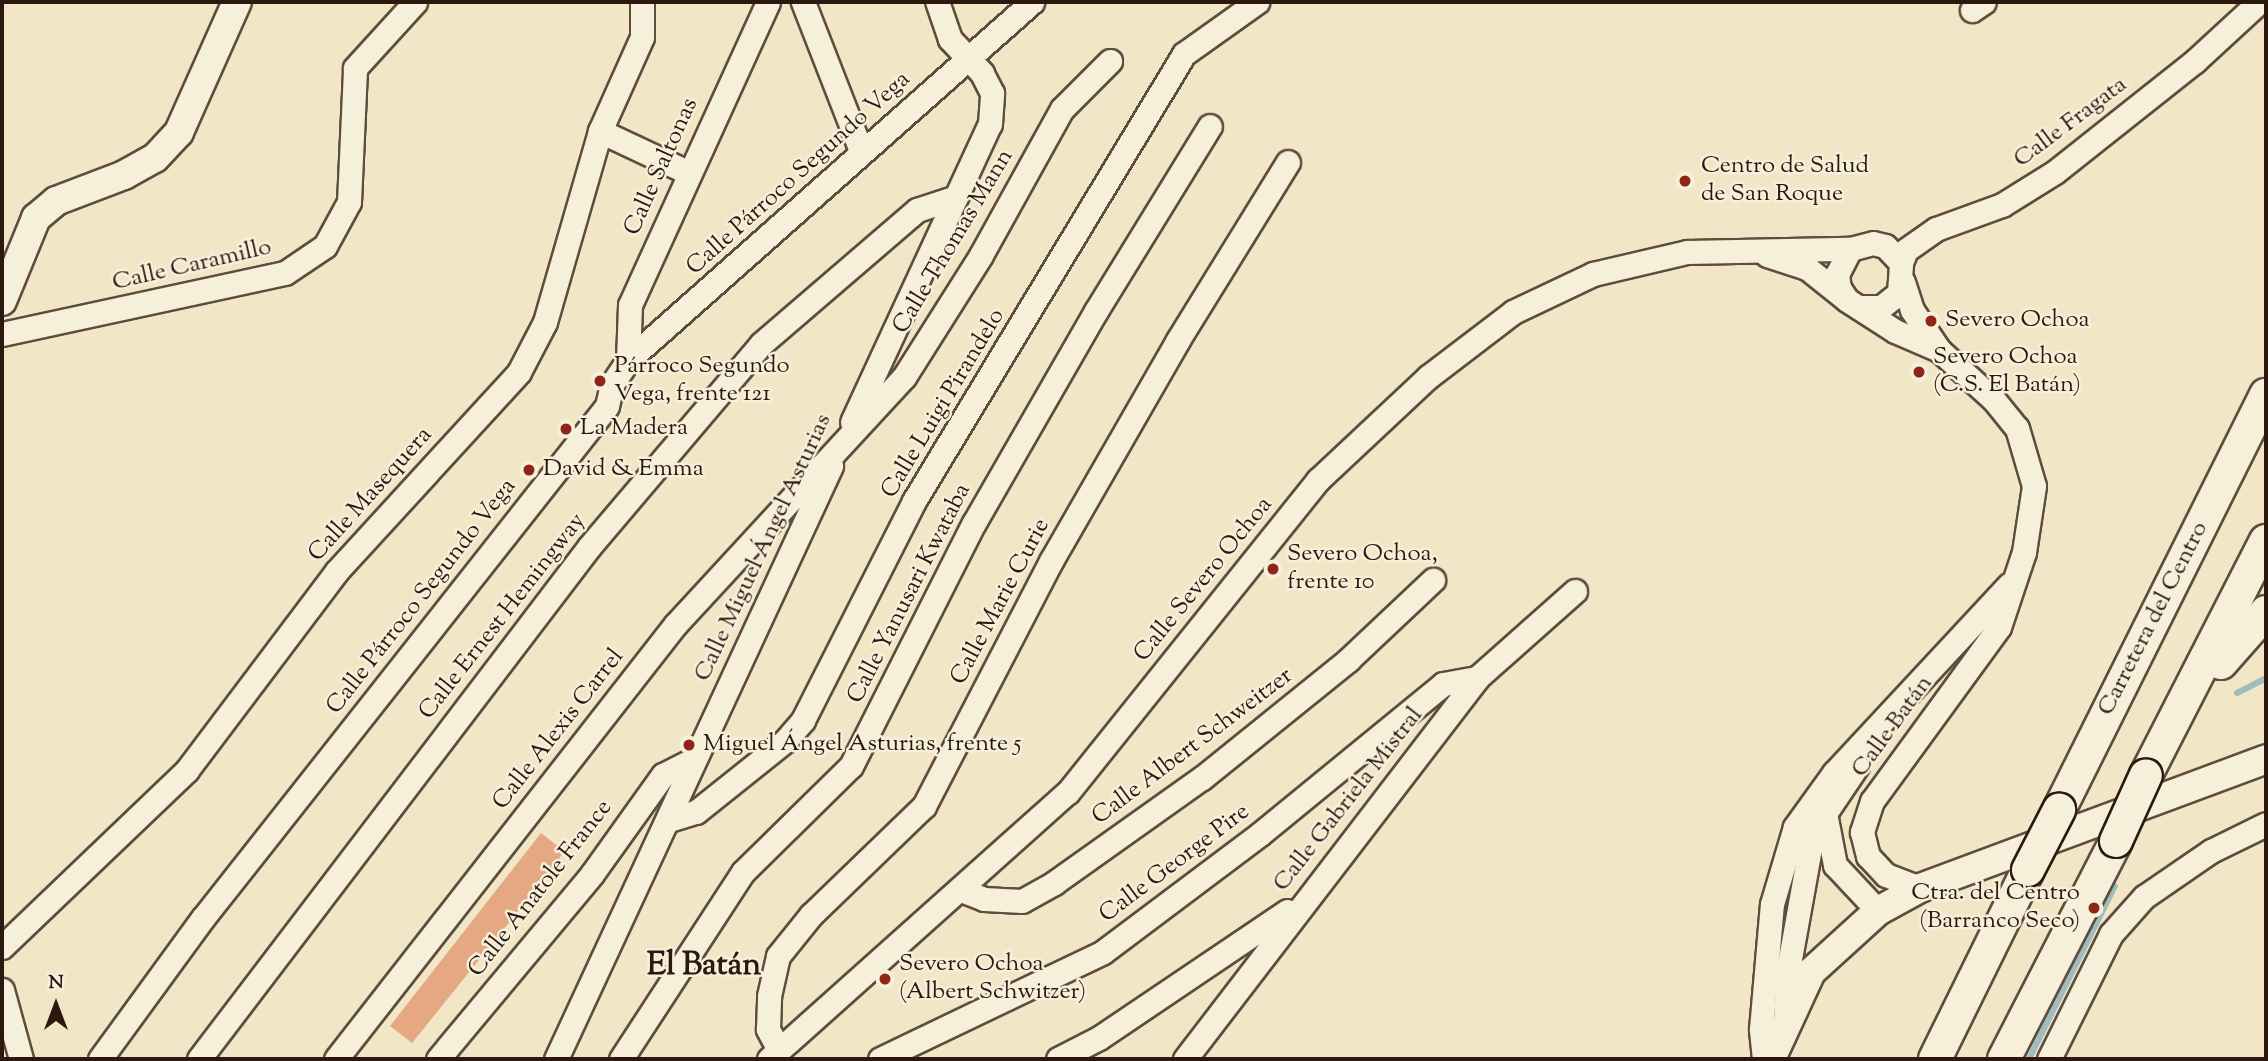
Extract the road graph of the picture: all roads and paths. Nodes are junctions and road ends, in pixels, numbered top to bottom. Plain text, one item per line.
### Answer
1 (237, 2) edge
2 (415, 2) edge
3 (642, 2) edge
4 (768, 2) edge
5 (803, 2) edge
6 (937, 2) edge
7 (1032, 2) edge
8 (1257, 2) edge
9 (2259, 2) edge
10 (967, 61) junction
11 (1110, 61) dead end
12 (1210, 126) dead end
13 (600, 131) junction
14 (861, 151) junction
15 (1288, 162) dead end
16 (687, 172) junction
17 (956, 197) junction
18 (1747, 248) junction
19 (1850, 250) junction
20 (1902, 273) junction
21 (2, 301) edge
22 (1853, 304) junction
23 (2, 334) edge
24 (1938, 350) junction
25 (628, 360) junction
26 (2266, 395) edge
27 (839, 447) junction
28 (2266, 541) edge
29 (1433, 580) dead end
30 (2013, 580) junction
31 (1574, 591) dead end
32 (2266, 612) edge
33 (1477, 678) junction
34 (1891, 714) junction
35 (2176, 723) junction
36 (2266, 759) edge
37 (692, 760) junction
38 (1834, 773) junction
39 (1824, 815) junction
40 (669, 820) junction
41 (2266, 824) edge
42 (1920, 888) junction
43 (961, 890) junction
44 (1303, 900) junction
45 (1878, 911) junction
46 (2, 947) edge
47 (2, 990) edge
48 (1785, 1021) junction
49 (774, 1055) edge
50 (22, 1059) edge
51 (100, 1059) edge
52 (199, 1059) edge
53 (336, 1059) edge
54 (438, 1059) edge
55 (556, 1059) edge
56 (621, 1059) edge
57 (880, 1059) edge
58 (1058, 1059) edge
59 (1185, 1059) edge
60 (1764, 1059) edge
61 (1770, 1059) edge
62 (1936, 1059) edge
63 (2004, 1059) edge
64 (2049, 1059) edge

1 - 21 street
2 - 23 street, Calle Caramillo
3 - 13 street, Calle Masequera
4 - 16 street, Calle Saltonas
5 - 14 street
6 - 10 street, Calle Miguel Ángel Asturias
7 - 10 street, Calle Párroco Segundo Vega
8 - 40 street, Calle Luigi Pirandelo
9 - 20 street, Calle Fragata
10 - 14 street, Calle Párroco Segundo Vega
10 - 17 street, Calle Miguel Ángel Asturias
11 - 27 street, Calle Thomas Mann
12 - 56 street, Calle Yanusari Kwataba
13 - 16 street
13 - 46 street, Calle Masequera
14 - 25 street, Calle Párroco Segundo Vega
15 - 49 street, Calle Marie Curie
16 - 25 street, Calle Saltonas
17 - 27 street, Calle Miguel Ángel Asturias
17 - 52 street, Calle Ernest Hemingway
18 - 19 street, Calle Severo Ochoa
18 - 22 street, Calle Severo Ochoa
18 - 43 street, Calle Severo Ochoa
19 - 20 street
19 - 22 street
20 - 22 street
20 - 24 street, Calle Batán
22 - 24 street, Calle Batán
24 - 30 street, Calle Batán
25 - 51 street, Calle Párroco Segundo Vega
26 - 62 main road, Carretera del Centro, bridge
27 - 37 street, Calle Miguel Ángel Asturias
27 - 53 street, Calle Alexis Carrel
28 - 35 main road
29 - 43 street, Calle Albert Schweitzer
30 - 34 street, Calle Batán
30 - 42 street, Calle Batán
31 - 33 street, Calle Gabriela Mistral
32 - 35 main road
33 - 44 street, Calle Gabriela Mistral
33 - 57 street, Calle George Pire
34 - 38 street, Calle Batán
34 - 39 street, Calle Batán
35 - 63 main road, bridge
36 - 42 street
37 - 40 street, Calle Miguel Ángel Asturias
37 - 54 street, Calle Anatole France
38 - 39 street, Calle Batán
38 - 60 street, Calle Batán
39 - 45 street, Calle Batán
39 - 48 street, Calle Batán
40 - 55 street, Calle Miguel Ángel Asturias
41 - 64 street
42 - 45 street
43 - 49 street, Calle Severo Ochoa
44 - 58 street
44 - 59 street, Calle Gabriela Mistral
45 - 48 street
47 - 50 street
48 - 61 street

